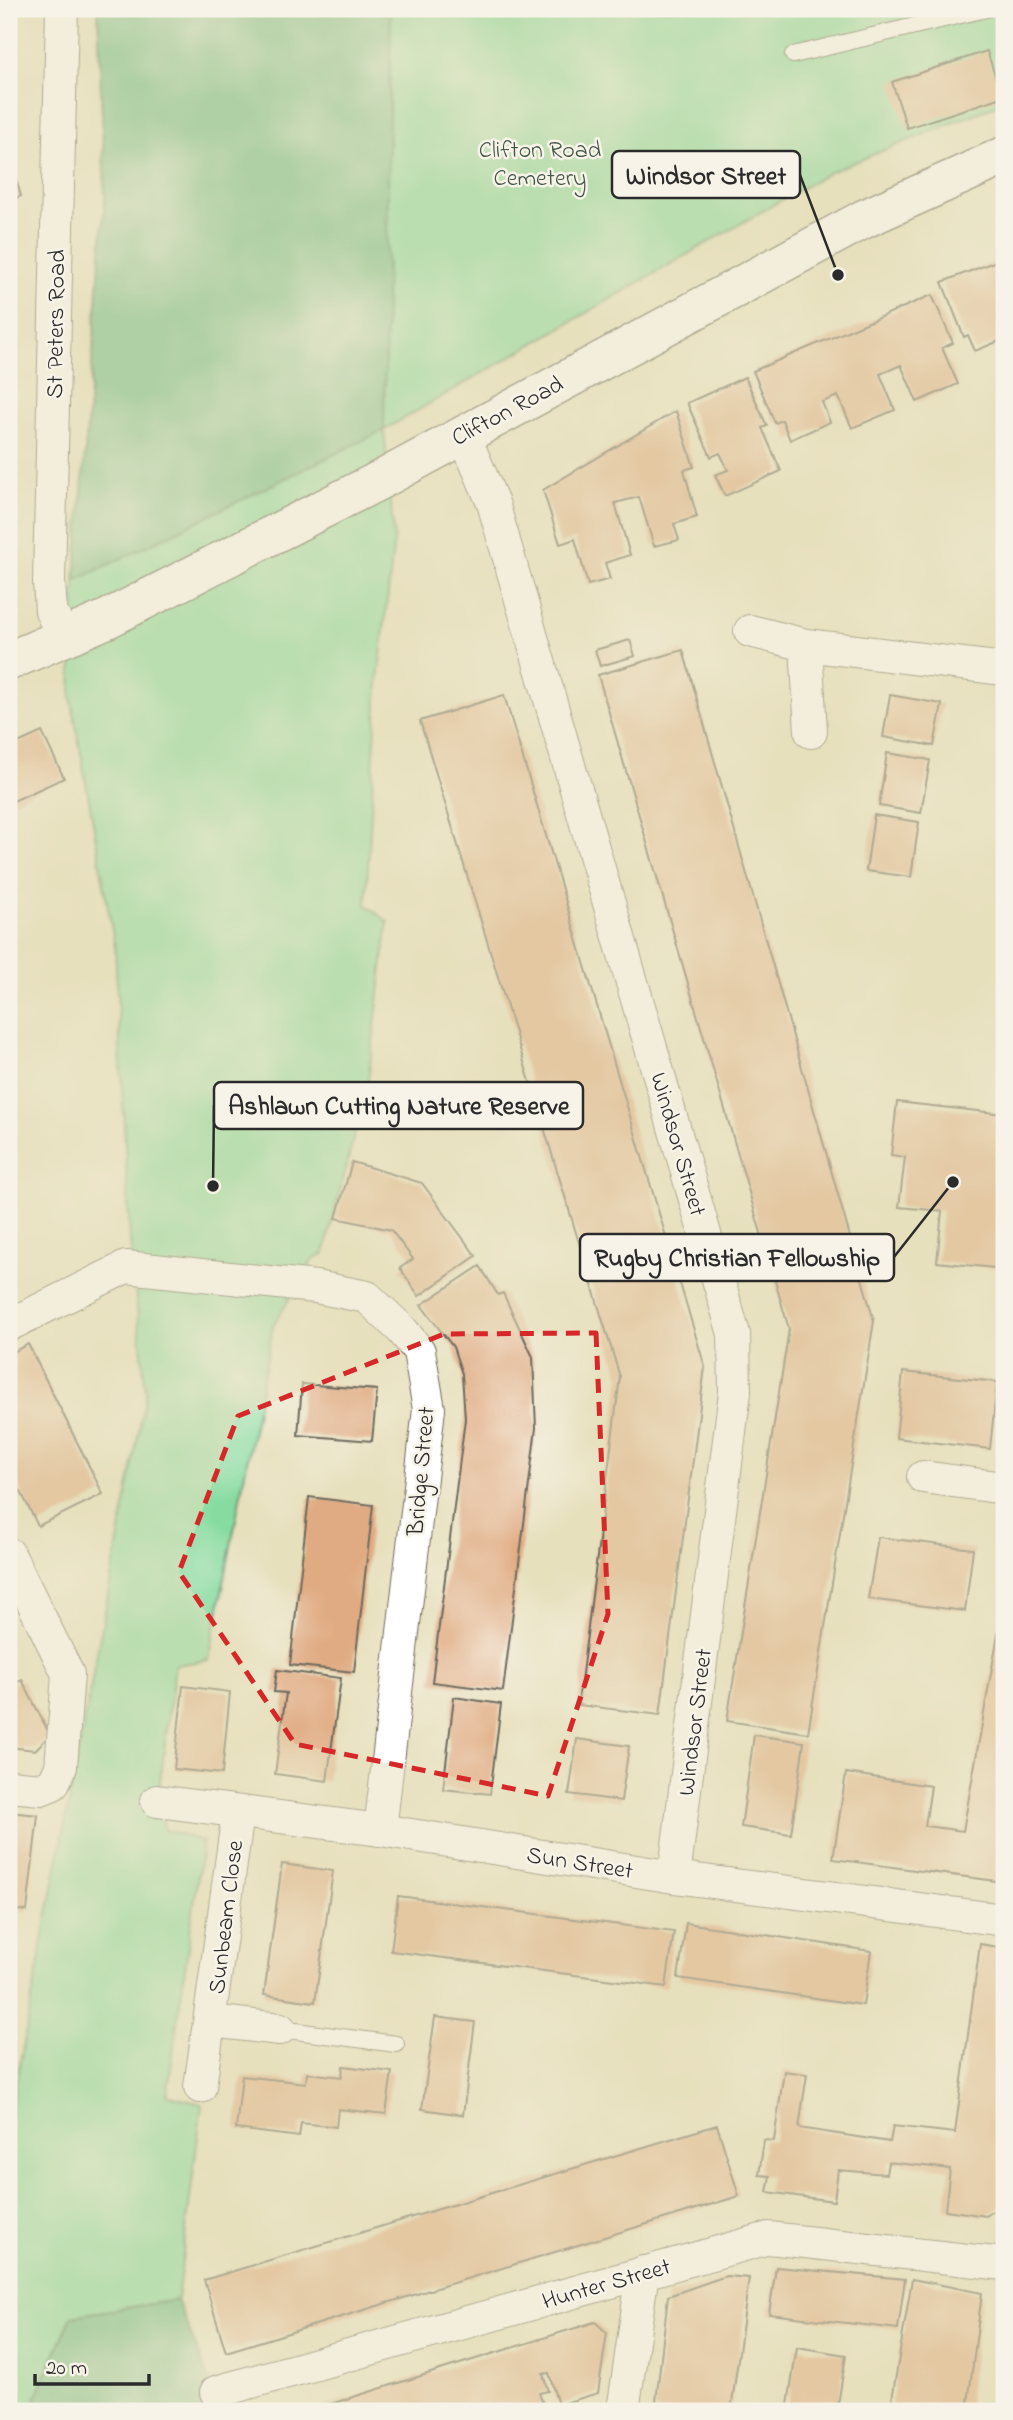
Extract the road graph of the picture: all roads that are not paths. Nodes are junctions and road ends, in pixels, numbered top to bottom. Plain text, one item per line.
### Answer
1 (62, 9) edge
2 (986, 9) edge
3 (793, 55) dead end
4 (1004, 156) edge
5 (463, 433) junction
6 (750, 631) dead end
7 (63, 637) junction
8 (806, 645) junction
9 (9, 661) edge
10 (1004, 669) edge
11 (811, 732) dead end
12 (9, 1325) edge
13 (923, 1477) dead end
14 (1004, 1488) edge
15 (9, 1554) edge
16 (9, 1786) edge
17 (157, 1801) dead end
18 (238, 1813) junction
19 (380, 1830) junction
20 (674, 1877) junction
21 (1004, 1920) edge
22 (211, 2021) junction
23 (279, 2029) joint
24 (396, 2044) dead end
25 (200, 2087) dead end
26 (1004, 2264) edge
27 (643, 2272) junction
28 (216, 2392) dead end
29 (623, 2411) edge

1 - 7 street, St Peters Road
2 - 3 lane
4 - 5 street, Clifton Road
5 - 7 street, Clifton Road
5 - 20 street, Windsor Street
6 - 8 street
7 - 9 street, Clifton Road
8 - 10 street
8 - 11 street
12 - 19 street, Bridge Street
13 - 14 street
15 - 16 street
17 - 18 street, Sun Street
18 - 19 street, Sun Street
18 - 22 street, Sunbeam Close
19 - 20 street, Sun Street
20 - 21 street, Sun Street
22 - 23 street, Sunbeam Close
22 - 25 street, Sunbeam Close
23 - 24 lane
26 - 27 street, Hunter Street
27 - 28 street, Hunter Street
27 - 29 street

